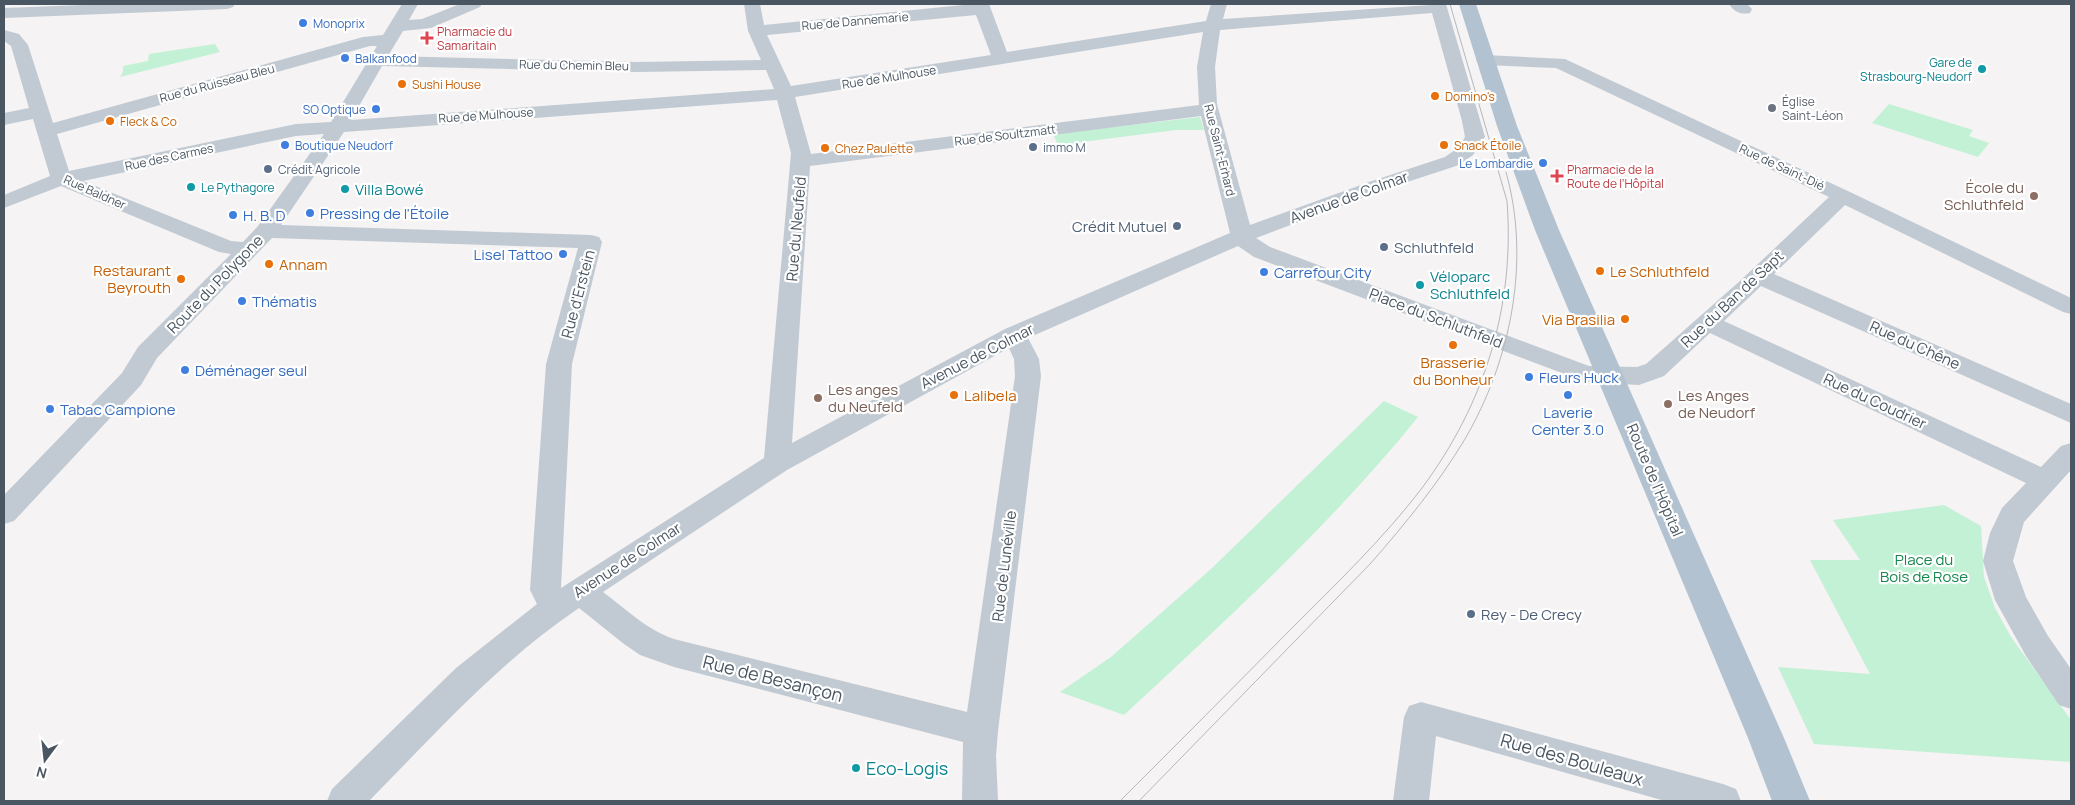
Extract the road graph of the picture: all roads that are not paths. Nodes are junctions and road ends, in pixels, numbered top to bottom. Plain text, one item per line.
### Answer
1 (226, 4) edge
2 (410, 4) edge
3 (474, 4) edge
4 (752, 4) edge
5 (1219, 4) edge
6 (1467, 4) edge
7 (981, 6) edge
8 (1438, 6) edge
9 (4, 13) edge
10 (1213, 25) junction
11 (757, 31) junction
12 (393, 33) junction
13 (4, 35) edge
14 (1000, 59) junction
15 (1485, 60) junction
16 (377, 61) junction
17 (771, 65) junction
18 (785, 94) junction
19 (1209, 109) junction
20 (39, 112) junction
21 (4, 120) edge
22 (337, 126) junction
23 (45, 131) junction
24 (801, 162) junction
25 (61, 179) junction
26 (1843, 196) junction
27 (4, 202) edge
28 (1242, 236) junction
29 (258, 240) junction
30 (1758, 276) junction
31 (2071, 307) edge
32 (1706, 322) junction
33 (1014, 335) junction
34 (1608, 375) junction
35 (2071, 414) edge
36 (2071, 453) edge
37 (777, 463) junction
38 (2044, 480) junction
39 (4, 513) edge
40 (568, 599) junction
41 (2071, 695) edge
42 (982, 731) junction
43 (345, 801) edge
44 (980, 801) edge
45 (1411, 801) edge
46 (1723, 801) edge
47 (1791, 801) edge

1 - 9 street
2 - 12 street, Route du Polygone
3 - 12 street, Rue du Ruisseau Bleu
4 - 11 street, Rue du Neufeld
5 - 10 street, Rue Saint-Erhard
6 - 15 main road
7 - 11 street, Rue de Dannemarie
7 - 14 street
8 - 10 street, Rue de Mulhouse
8 - 28 street, Avenue de Colmar
10 - 14 street, Rue de Mulhouse
10 - 19 street, Rue Saint-Erhard
11 - 17 street, Rue du Neufeld
12 - 16 street, Route du Polygone
12 - 23 street, Rue du Ruisseau Bleu
13 - 20 street, Rue Baldner
14 - 18 street, Rue de Mulhouse
15 - 26 street, Rue de Saint-Dié
15 - 34 main road, Route de l'Hôpital
16 - 17 street, Rue du Chemin Bleu
16 - 22 street, Route du Polygone
17 - 18 street, Rue du Neufeld
18 - 22 street, Rue de Mulhouse
18 - 24 street, Rue du Neufeld
19 - 24 street, Rue de Soultzmatt
19 - 28 street, Rue Saint-Erhard
20 - 21 street
20 - 23 street, Rue Baldner
22 - 25 street, Rue des Carmes
22 - 29 street, Route du Polygone
23 - 25 street, Rue Baldner
24 - 37 street, Rue du Neufeld
25 - 27 street, Rue des Carmes
25 - 29 street, Rue Baldner
26 - 30 street, Rue du Ban de Sapt
26 - 31 street, Rue de Saint-Dié
28 - 33 street, Avenue de Colmar
28 - 34 street, Place du Schluthfeld
29 - 39 street, Route du Polygone
29 - 40 street, Rue d'Erstein
30 - 32 street, Rue du Ban de Sapt
30 - 35 street, Rue du Chêne
32 - 34 street, Rue du Ban de Sapt
32 - 38 street, Rue du Coudrier
33 - 37 street, Avenue de Colmar
33 - 42 street, Rue de Lunéville
34 - 47 main road, Route de l'Hôpital
36 - 38 street
37 - 40 street, Avenue de Colmar
38 - 41 street
40 - 42 street, Rue de Besançon
40 - 43 street, Avenue de Colmar
42 - 44 street, Rue de Lunéville
45 - 46 street, Rue des Bouleaux

